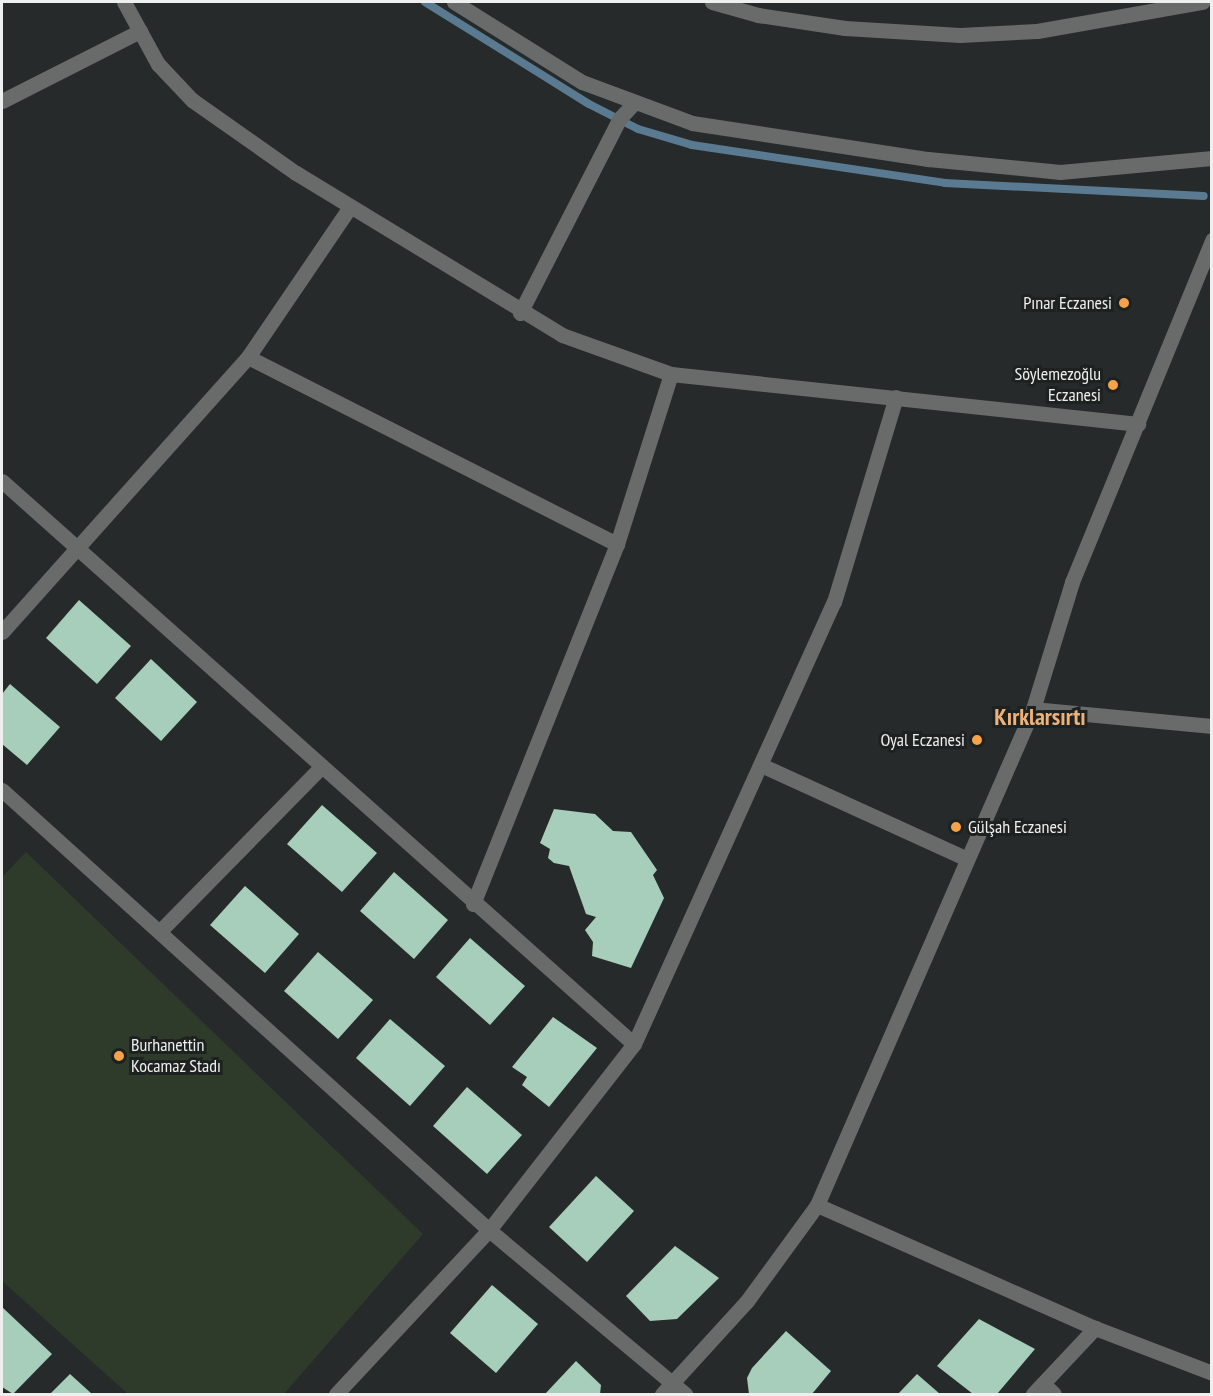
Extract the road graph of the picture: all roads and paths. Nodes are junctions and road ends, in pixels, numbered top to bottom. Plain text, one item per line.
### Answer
1 (124, 2) edge
2 (454, 2) edge
3 (712, 2) edge
4 (1202, 2) edge
5 (1122, 8) edge
6 (140, 31) junction
7 (2, 101) edge
8 (634, 103) junction
9 (1212, 158) edge
10 (350, 207) junction
11 (1212, 240) edge
12 (519, 313) junction
13 (248, 357) junction
14 (671, 374) junction
15 (896, 397) junction
16 (1138, 424) junction
17 (2, 481) edge
18 (617, 544) junction
19 (78, 546) junction
20 (2, 632) edge
21 (1033, 709) junction
22 (1212, 726) edge
23 (761, 765) junction
24 (319, 769) junction
25 (2, 790) edge
26 (965, 858) junction
27 (473, 904) junction
28 (161, 930) junction
29 (634, 1044) junction
30 (817, 1205) junction
31 (489, 1230) junction
32 (1095, 1328) junction
33 (1212, 1373) edge
34 (667, 1389) edge
35 (1044, 1391) edge
36 (336, 1395) edge
37 (685, 1395) edge

1 - 6 street
2 - 8 street
3 - 5 street
4 - 5 street
6 - 7 street
6 - 10 street
8 - 9 street
8 - 12 street
10 - 12 street
10 - 13 street
11 - 16 street
12 - 14 street
13 - 18 street
13 - 19 street
14 - 15 street
14 - 18 street
15 - 16 street
15 - 23 street
16 - 21 street
17 - 19 street
18 - 27 street
19 - 20 street
19 - 24 street
21 - 22 street
21 - 26 street
23 - 26 street
23 - 29 street
24 - 27 street
24 - 28 street
25 - 28 street
26 - 30 street
27 - 29 street
28 - 31 street
29 - 31 street
30 - 32 street
30 - 34 street
31 - 34 street
31 - 36 street
32 - 33 street
32 - 35 street
34 - 37 street

